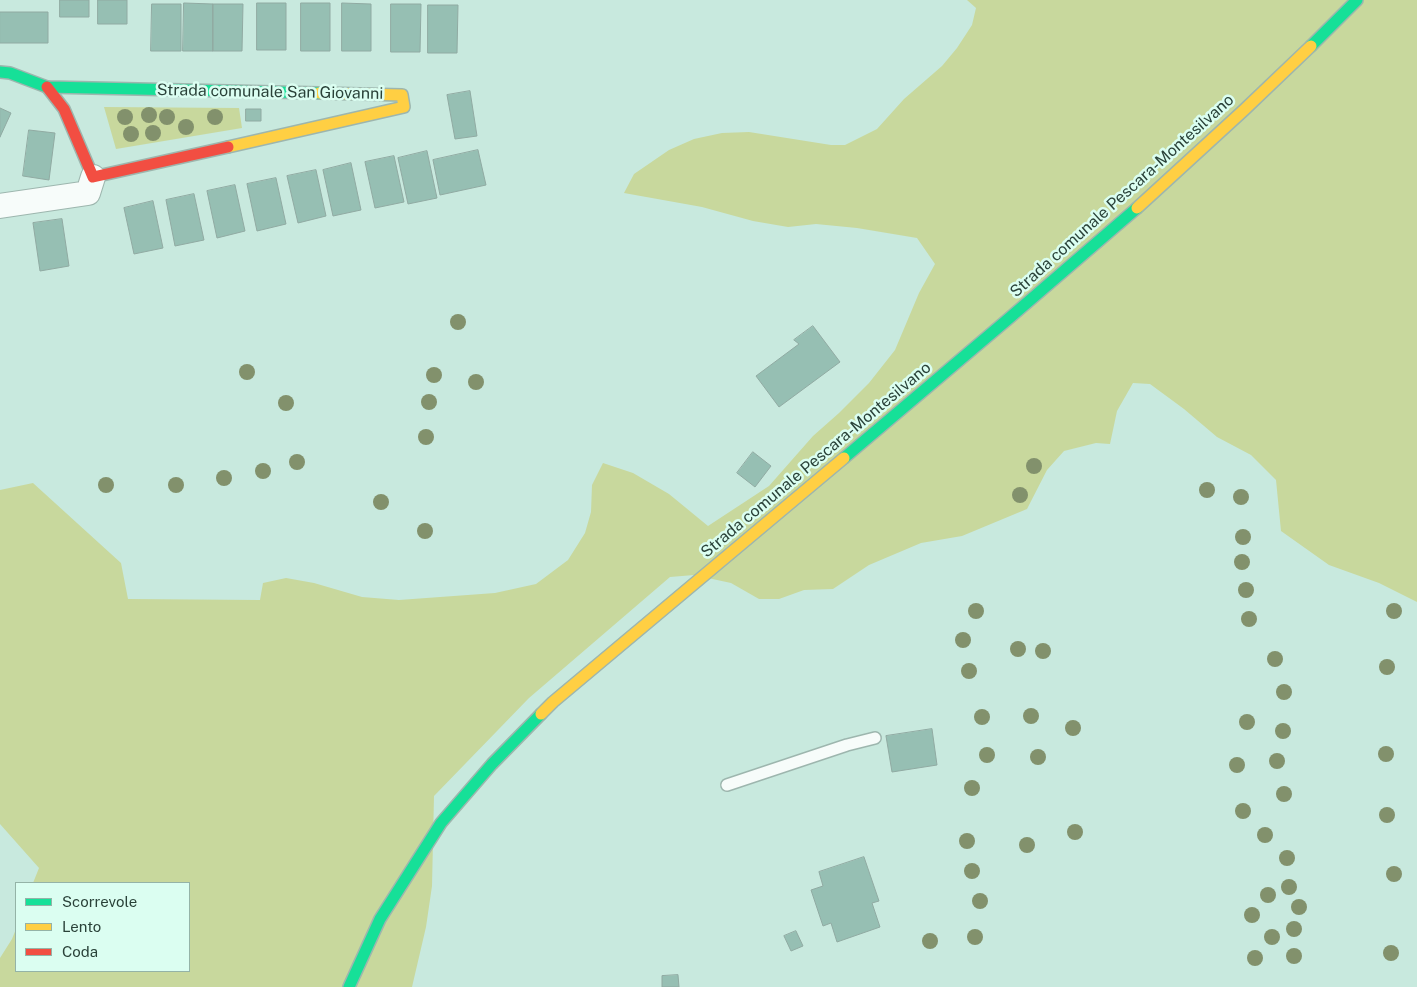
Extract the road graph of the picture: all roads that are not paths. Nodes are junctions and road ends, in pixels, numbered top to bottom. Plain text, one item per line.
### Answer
1 (1357, 0) edge
2 (0, 72) edge
3 (47, 87) junction
4 (93, 177) junction
5 (0, 206) edge
6 (874, 738) dead end
7 (727, 785) dead end
8 (349, 987) edge

1 - 8 street, Strada comunale Pescara-Montesilvano
2 - 3 street, Strada comunale San Giovanni
3 - 4 street
3 - 4 street, Strada comunale San Giovanni
4 - 5 street
6 - 7 lane

